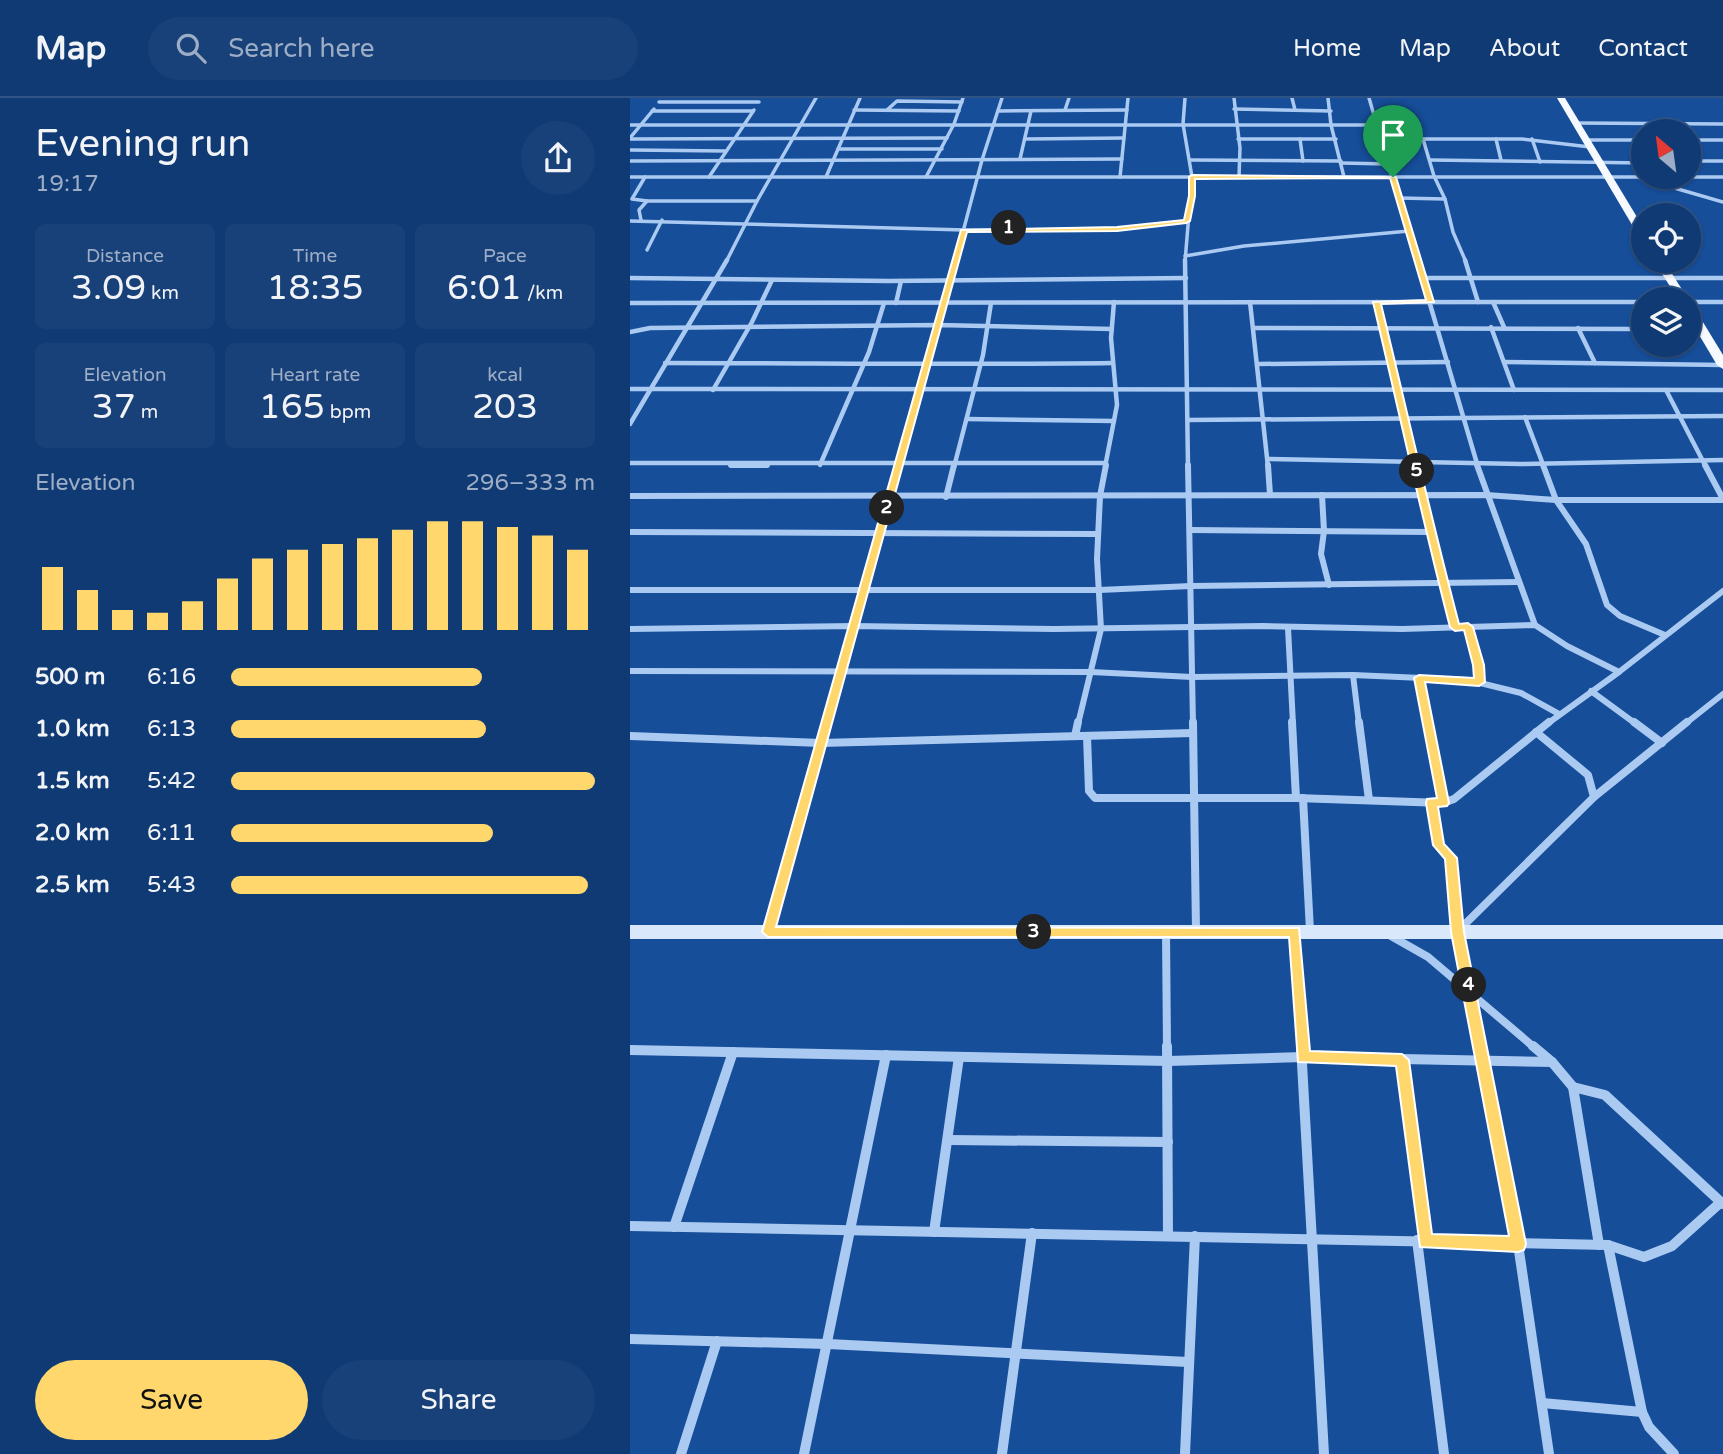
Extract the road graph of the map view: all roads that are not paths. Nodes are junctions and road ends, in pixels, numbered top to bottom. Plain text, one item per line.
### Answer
1 (816, 98) edge
2 (860, 98) edge
3 (1002, 98) edge
4 (1069, 98) edge
5 (1128, 98) edge
6 (1185, 98) edge
7 (1234, 98) edge
8 (1292, 98) edge
9 (1328, 98) edge
10 (1369, 98) edge
11 (1561, 98) edge
12 (661, 100) edge
13 (761, 100) edge
14 (963, 100) edge
15 (1234, 109) junction
16 (854, 110) junction
17 (887, 110) junction
18 (1065, 110) junction
19 (1127, 110) junction
20 (1295, 110) junction
21 (652, 111) junction
22 (753, 111) junction
23 (958, 111) junction
24 (998, 111) junction
25 (1031, 111) junction
26 (1331, 111) junction
27 (801, 123) junction
28 (848, 123) junction
29 (1576, 123) junction
30 (641, 124) junction
31 (954, 124) junction
32 (994, 124) junction
33 (1028, 124) junction
34 (1125, 124) junction
35 (1183, 124) junction
36 (1236, 124) junction
37 (1723, 124) edge
38 (630, 125) edge
39 (744, 125) junction
40 (1280, 125) junction
41 (1331, 125) junction
42 (1378, 125) junction
43 (793, 138) junction
44 (842, 138) junction
45 (947, 138) junction
46 (1124, 138) junction
47 (630, 139) edge
48 (697, 139) junction
49 (734, 139) junction
50 (1025, 139) junction
51 (1238, 139) junction
52 (1282, 139) junction
53 (1300, 139) junction
54 (1336, 139) junction
55 (1382, 139) junction
56 (1423, 139) junction
57 (1496, 139) junction
58 (1532, 139) junction
59 (1723, 139) edge
60 (1701, 140) edge
61 (1631, 141) edge
62 (1588, 144) junction
63 (838, 149) junction
64 (942, 149) junction
65 (630, 150) edge
66 (688, 151) junction
67 (726, 151) junction
68 (833, 159) junction
69 (1020, 159) junction
70 (1122, 159) junction
71 (936, 160) junction
72 (982, 160) junction
73 (1190, 160) junction
74 (1239, 160) junction
75 (1430, 160) junction
76 (1501, 160) junction
77 (630, 161) edge
78 (780, 161) junction
79 (1303, 161) junction
80 (1701, 161) edge
81 (1723, 161) edge
82 (719, 162) junction
83 (1341, 162) junction
84 (1539, 162) junction
85 (1389, 164) junction
86 (1631, 164) edge
87 (1600, 165) junction
88 (1434, 176) junction
89 (630, 177) edge
90 (645, 177) junction
91 (709, 177) junction
92 (771, 177) junction
93 (826, 177) junction
94 (926, 177) junction
95 (979, 177) junction
96 (1120, 177) junction
97 (1192, 177) junction
98 (1239, 177) junction
99 (1344, 177) junction
100 (1393, 177) junction
101 (1608, 177) junction
102 (1631, 177) edge
103 (1701, 177) edge
104 (1723, 177) edge
105 (1677, 189) edge
106 (1399, 198) junction
107 (631, 199) edge
108 (1445, 199) junction
109 (647, 201) junction
110 (757, 201) junction
111 (1723, 202) edge
112 (1631, 215) edge
113 (641, 220) junction
114 (662, 220) junction
115 (630, 221) edge
116 (1186, 221) junction
117 (747, 223) junction
118 (965, 230) junction
119 (1409, 231) junction
120 (647, 250) dead end
121 (1185, 256) junction
122 (1667, 273) edge
123 (630, 278) edge
124 (718, 278) junction
125 (1186, 278) junction
126 (1423, 278) junction
127 (1723, 278) edge
128 (1473, 279) junction
129 (1671, 279) junction
130 (772, 280) junction
131 (951, 280) junction
132 (901, 281) junction
133 (1676, 287) edge
134 (703, 302) junction
135 (1114, 302) junction
136 (1186, 302) junction
137 (1250, 302) junction
138 (1377, 302) junction
139 (1430, 302) junction
140 (1478, 302) junction
141 (1493, 302) junction
142 (1631, 302) edge
143 (1701, 302) edge
144 (1723, 302) edge
145 (630, 303) edge
146 (763, 303) junction
147 (884, 303) junction
148 (896, 303) junction
149 (944, 303) junction
150 (991, 303) junction
151 (938, 324) junction
152 (876, 326) junction
153 (1437, 326) junction
154 (748, 327) junction
155 (987, 327) junction
156 (1382, 327) junction
157 (1491, 327) junction
158 (1504, 327) junction
159 (685, 328) junction
160 (1255, 328) junction
161 (1578, 328) junction
162 (1112, 329) junction
163 (1631, 329) edge
164 (630, 331) edge
165 (1701, 338) edge
166 (1447, 362) junction
167 (1504, 362) junction
168 (665, 363) junction
169 (728, 363) junction
170 (864, 363) junction
171 (1112, 363) junction
172 (1390, 363) junction
173 (1595, 363) junction
174 (981, 364) junction
175 (1259, 364) junction
176 (1723, 365) edge
177 (927, 366) junction
178 (630, 389) edge
179 (649, 390) junction
180 (713, 390) junction
181 (1188, 390) junction
182 (1259, 390) junction
183 (1398, 390) junction
184 (1456, 390) junction
185 (1514, 390) junction
186 (1666, 390) junction
187 (1723, 390) edge
188 (850, 391) junction
189 (920, 391) junction
190 (974, 391) junction
191 (1115, 391) junction
192 (1723, 416) edge
193 (1525, 417) junction
194 (1680, 417) junction
195 (1262, 418) junction
196 (1464, 418) junction
197 (967, 419) junction
198 (1404, 419) junction
199 (1188, 420) junction
200 (631, 421) edge
201 (1114, 421) junction
202 (1269, 459) junction
203 (1704, 460) junction
204 (1723, 460) edge
205 (1415, 461) junction
206 (1477, 462) junction
207 (630, 463) edge
208 (1105, 463) junction
209 (1543, 463) junction
210 (899, 464) junction
211 (955, 464) junction
212 (820, 465) junction
213 (1189, 495) junction
214 (1270, 495) junction
215 (1322, 495) junction
216 (1420, 495) junction
217 (1486, 495) junction
218 (630, 496) edge
219 (946, 496) junction
220 (1100, 496) junction
221 (890, 497) junction
222 (1556, 499) junction
223 (1723, 499) edge
224 (1190, 530) junction
225 (1324, 531) junction
226 (630, 532) edge
227 (1429, 532) junction
228 (880, 534) junction
229 (1098, 534) junction
230 (1519, 582) junction
231 (1329, 584) junction
232 (1444, 584) junction
233 (1191, 586) junction
234 (630, 590) edge
235 (864, 590) junction
236 (1099, 590) junction
237 (1723, 591) edge
238 (1535, 625) junction
239 (854, 626) junction
240 (1455, 627) junction
241 (1468, 627) junction
242 (1191, 628) junction
243 (1288, 628) junction
244 (630, 629) edge
245 (1101, 629) junction
246 (1665, 635) junction
247 (630, 671) edge
248 (1619, 671) junction
249 (841, 673) junction
250 (1091, 673) junction
251 (1353, 675) junction
252 (1192, 677) junction
253 (1290, 677) junction
254 (1419, 678) junction
255 (1479, 682) junction
256 (1591, 691) junction
257 (1723, 694) edge
258 (1559, 713) junction
259 (1536, 732) junction
260 (1193, 733) junction
261 (630, 736) edge
262 (1075, 736) junction
263 (1087, 736) junction
264 (821, 743) junction
265 (1662, 743) junction
266 (1194, 797) junction
267 (1594, 797) junction
268 (1300, 798) junction
269 (1369, 800) junction
270 (1432, 803) junction
271 (1443, 803) junction
272 (1303, 931) junction
273 (630, 932) edge
274 (768, 932) junction
275 (1166, 932) junction
276 (1196, 932) junction
277 (1383, 932) junction
278 (1458, 932) junction
279 (1723, 932) edge
280 (1471, 993) junction
281 (630, 1050) edge
282 (733, 1052) junction
283 (886, 1055) junction
284 (960, 1056) junction
285 (1303, 1057) junction
286 (1402, 1060) junction
287 (1483, 1060) junction
288 (1168, 1061) junction
289 (1552, 1062) junction
290 (1573, 1087) junction
291 (949, 1140) junction
292 (1168, 1142) junction
293 (1722, 1203) edge
294 (630, 1226) edge
295 (674, 1227) junction
296 (850, 1230) junction
297 (934, 1231) junction
298 (1032, 1233) junction
299 (1168, 1236) junction
300 (1195, 1236) junction
301 (1313, 1238) junction
302 (1421, 1241) junction
303 (1518, 1244) junction
304 (1604, 1245) junction
305 (630, 1339) edge
306 (717, 1341) junction
307 (828, 1344) junction
308 (1016, 1353) junction
309 (1188, 1362) junction
310 (1542, 1404) junction
311 (1642, 1412) junction
312 (681, 1454) edge
313 (804, 1454) edge
314 (1002, 1454) edge
315 (1185, 1454) edge
316 (1324, 1454) edge
317 (1444, 1454) edge
318 (1549, 1454) edge
319 (1674, 1454) edge

1 - 27 street
2 - 16 street
3 - 24 street
4 - 18 street
5 - 19 street
6 - 35 street
7 - 15 street
8 - 20 street
9 - 26 street
10 - 42 street
11 - 29 main road
12 - 13 street
12 - 21 street
13 - 22 street
14 - 17 street
14 - 23 street
15 - 20 street
15 - 36 street
16 - 17 street
16 - 28 street
17 - 23 street
18 - 19 street
18 - 25 street
19 - 34 street
20 - 26 street
21 - 22 street
21 - 30 street
22 - 39 street
23 - 31 street
24 - 25 street
24 - 32 street
25 - 33 street
26 - 41 street
27 - 28 street
27 - 39 street
27 - 43 street
28 - 31 street
28 - 44 street
29 - 37 street
29 - 62 main road
30 - 38 street
30 - 39 street
30 - 47 street
31 - 32 street
31 - 45 street
32 - 33 street
32 - 72 street
33 - 34 street
33 - 50 street
34 - 35 street
34 - 46 street
35 - 36 street
35 - 73 street
36 - 40 street
36 - 51 street
39 - 49 street
40 - 41 street
40 - 52 street
41 - 42 street
41 - 54 street
42 - 55 street
43 - 44 street
43 - 49 street
43 - 78 street
44 - 45 street
44 - 63 street
45 - 64 street
46 - 50 street
46 - 70 street
47 - 48 street
48 - 49 street
48 - 66 street
49 - 67 street
50 - 69 street
51 - 52 street
51 - 74 street
52 - 53 street
53 - 54 street
53 - 79 street
54 - 83 street
55 - 56 street
55 - 85 street
56 - 57 street
56 - 75 street
57 - 58 street
57 - 76 street
58 - 62 street
58 - 84 street
59 - 60 street
61 - 62 street
62 - 87 main road
63 - 64 street
63 - 68 street
64 - 71 street
65 - 66 street
66 - 67 street
67 - 82 street
68 - 71 street
68 - 78 street
68 - 93 street
69 - 70 street
69 - 72 street
70 - 96 street
71 - 72 street
71 - 94 street
72 - 95 street
73 - 74 street
73 - 97 street
74 - 79 street
74 - 98 street
75 - 76 street
75 - 88 street
76 - 84 street
77 - 82 street
78 - 82 street
78 - 92 street
79 - 83 street
80 - 81 street
82 - 91 street
83 - 85 street
83 - 99 street
84 - 87 street
85 - 100 street
86 - 87 street
87 - 101 main road
88 - 100 street
88 - 101 street
88 - 108 street
89 - 90 street
90 - 91 street
90 - 107 street
91 - 92 street
92 - 93 street
92 - 110 street
93 - 94 street
94 - 95 street
95 - 96 street
95 - 118 street
96 - 97 street
97 - 98 street
97 - 116 street
98 - 99 street
99 - 100 street
100 - 106 street
101 - 102 street
101 - 112 main road
103 - 104 street
105 - 111 street
106 - 108 street
106 - 119 street
107 - 109 street
108 - 128 street
109 - 110 street
109 - 113 street
110 - 117 street
113 - 114 street
113 - 115 street
114 - 117 street
114 - 120 street
116 - 118 street
116 - 121 street
117 - 118 street
117 - 124 street
118 - 131 street
119 - 121 street
119 - 126 street
121 - 125 street
122 - 129 main road
123 - 124 street
124 - 130 street
124 - 134 street
125 - 131 street
125 - 136 street
126 - 128 street
126 - 139 street
127 - 129 street
128 - 129 street
128 - 140 street
129 - 133 main road
130 - 132 street
130 - 146 street
131 - 132 street
131 - 149 street
132 - 148 street
134 - 145 street
134 - 146 street
134 - 159 street
135 - 136 street
135 - 150 street
135 - 162 street
136 - 137 street
136 - 181 street
137 - 138 street
137 - 160 street
138 - 139 street
138 - 156 street
139 - 140 street
139 - 153 street
140 - 141 street
141 - 142 street
141 - 158 street
143 - 144 street
146 - 147 street
146 - 154 street
147 - 148 street
147 - 152 street
148 - 149 street
149 - 150 street
149 - 151 street
150 - 155 street
151 - 152 street
151 - 155 street
151 - 177 street
152 - 154 street
152 - 170 street
153 - 156 street
153 - 157 street
153 - 166 street
154 - 159 street
154 - 169 street
155 - 162 street
155 - 174 street
156 - 160 street
156 - 172 street
157 - 158 street
157 - 167 street
158 - 161 street
159 - 164 street
159 - 168 street
160 - 175 street
161 - 163 street
161 - 173 street
162 - 171 street
165 - 176 main road
166 - 172 street
166 - 184 street
167 - 173 street
167 - 185 street
168 - 169 street
168 - 179 street
169 - 170 street
169 - 180 street
170 - 177 street
170 - 188 street
171 - 174 street
171 - 191 street
172 - 175 street
172 - 183 street
173 - 176 street
174 - 177 street
174 - 190 street
175 - 182 street
177 - 189 street
178 - 179 street
179 - 180 street
179 - 200 street
180 - 188 street
181 - 182 street
181 - 191 street
181 - 199 street
182 - 183 street
182 - 195 street
183 - 184 street
183 - 198 street
184 - 185 street
184 - 196 street
185 - 186 street
186 - 187 street
186 - 194 street
188 - 189 street
188 - 212 street
189 - 190 street
189 - 210 street
190 - 191 street
190 - 197 street
191 - 201 street
192 - 194 street
193 - 194 street
193 - 196 street
193 - 209 street
194 - 203 street
195 - 198 street
195 - 199 street
195 - 202 street
196 - 198 street
196 - 206 street
197 - 201 street
197 - 211 street
198 - 205 street
199 - 213 street
201 - 208 street
202 - 205 street
202 - 214 street
203 - 204 street
203 - 209 street
203 - 223 street
205 - 206 street
205 - 216 street
206 - 209 street
206 - 217 street
207 - 212 street
208 - 211 street
208 - 220 street
209 - 222 street
210 - 211 street
210 - 212 street
210 - 221 street
211 - 219 street
213 - 214 street
213 - 220 street
213 - 224 street
214 - 215 street
215 - 216 street
215 - 225 street
216 - 217 street
216 - 227 street
217 - 222 street
217 - 230 street
218 - 221 street
219 - 220 street
219 - 221 street
220 - 229 street
221 - 228 street
222 - 223 street
222 - 246 street
224 - 225 street
224 - 233 street
225 - 227 street
225 - 231 street
226 - 228 street
227 - 232 street
228 - 229 street
228 - 235 street
229 - 236 street
230 - 232 street
230 - 238 street
231 - 232 street
231 - 233 street
232 - 240 street
233 - 236 street
233 - 242 street
234 - 235 street
235 - 236 street
235 - 239 street
236 - 245 street
237 - 246 street
238 - 241 street
238 - 248 street
239 - 244 street
239 - 245 street
239 - 249 street
240 - 241 street
240 - 243 street
241 - 255 street
242 - 243 street
242 - 245 street
242 - 252 street
243 - 253 street
245 - 250 street
246 - 248 street
247 - 249 street
248 - 256 street
249 - 250 street
249 - 264 street
250 - 252 street
250 - 262 street
251 - 253 street
251 - 254 street
251 - 269 street
252 - 253 street
252 - 260 street
253 - 268 street
254 - 255 street
254 - 271 street
255 - 258 street
256 - 258 street
256 - 265 street
257 - 265 street
258 - 259 street
259 - 267 street
259 - 271 street
260 - 263 street
260 - 266 street
261 - 264 street
262 - 263 street
262 - 264 street
263 - 266 street
264 - 274 street
265 - 267 street
266 - 268 street
266 - 276 street
267 - 278 street
268 - 269 street
268 - 272 street
269 - 270 street
270 - 271 street
270 - 278 street
272 - 276 street
272 - 277 street
272 - 285 street
273 - 274 street
274 - 275 street
275 - 276 street
275 - 288 street
277 - 278 street
277 - 280 street
278 - 279 street
278 - 280 street
280 - 287 street
280 - 289 street
281 - 282 street
282 - 283 street
282 - 295 street
283 - 284 street
283 - 296 street
284 - 288 street
284 - 291 street
285 - 286 street
285 - 288 street
285 - 301 street
286 - 287 street
286 - 302 street
287 - 289 street
287 - 303 street
288 - 292 street
289 - 290 street
290 - 293 street
290 - 304 street
291 - 292 street
291 - 297 street
292 - 299 street
293 - 304 street
294 - 295 street
295 - 296 street
296 - 297 street
296 - 307 street
297 - 298 street
298 - 299 street
298 - 308 street
299 - 300 street
300 - 301 street
300 - 309 street
301 - 302 street
301 - 316 street
302 - 303 street
302 - 317 street
303 - 304 street
303 - 310 street
304 - 311 street
305 - 306 street
306 - 307 street
306 - 312 street
307 - 308 street
307 - 313 street
308 - 309 street
308 - 314 street
309 - 315 street
310 - 311 street
310 - 318 street
311 - 319 street

